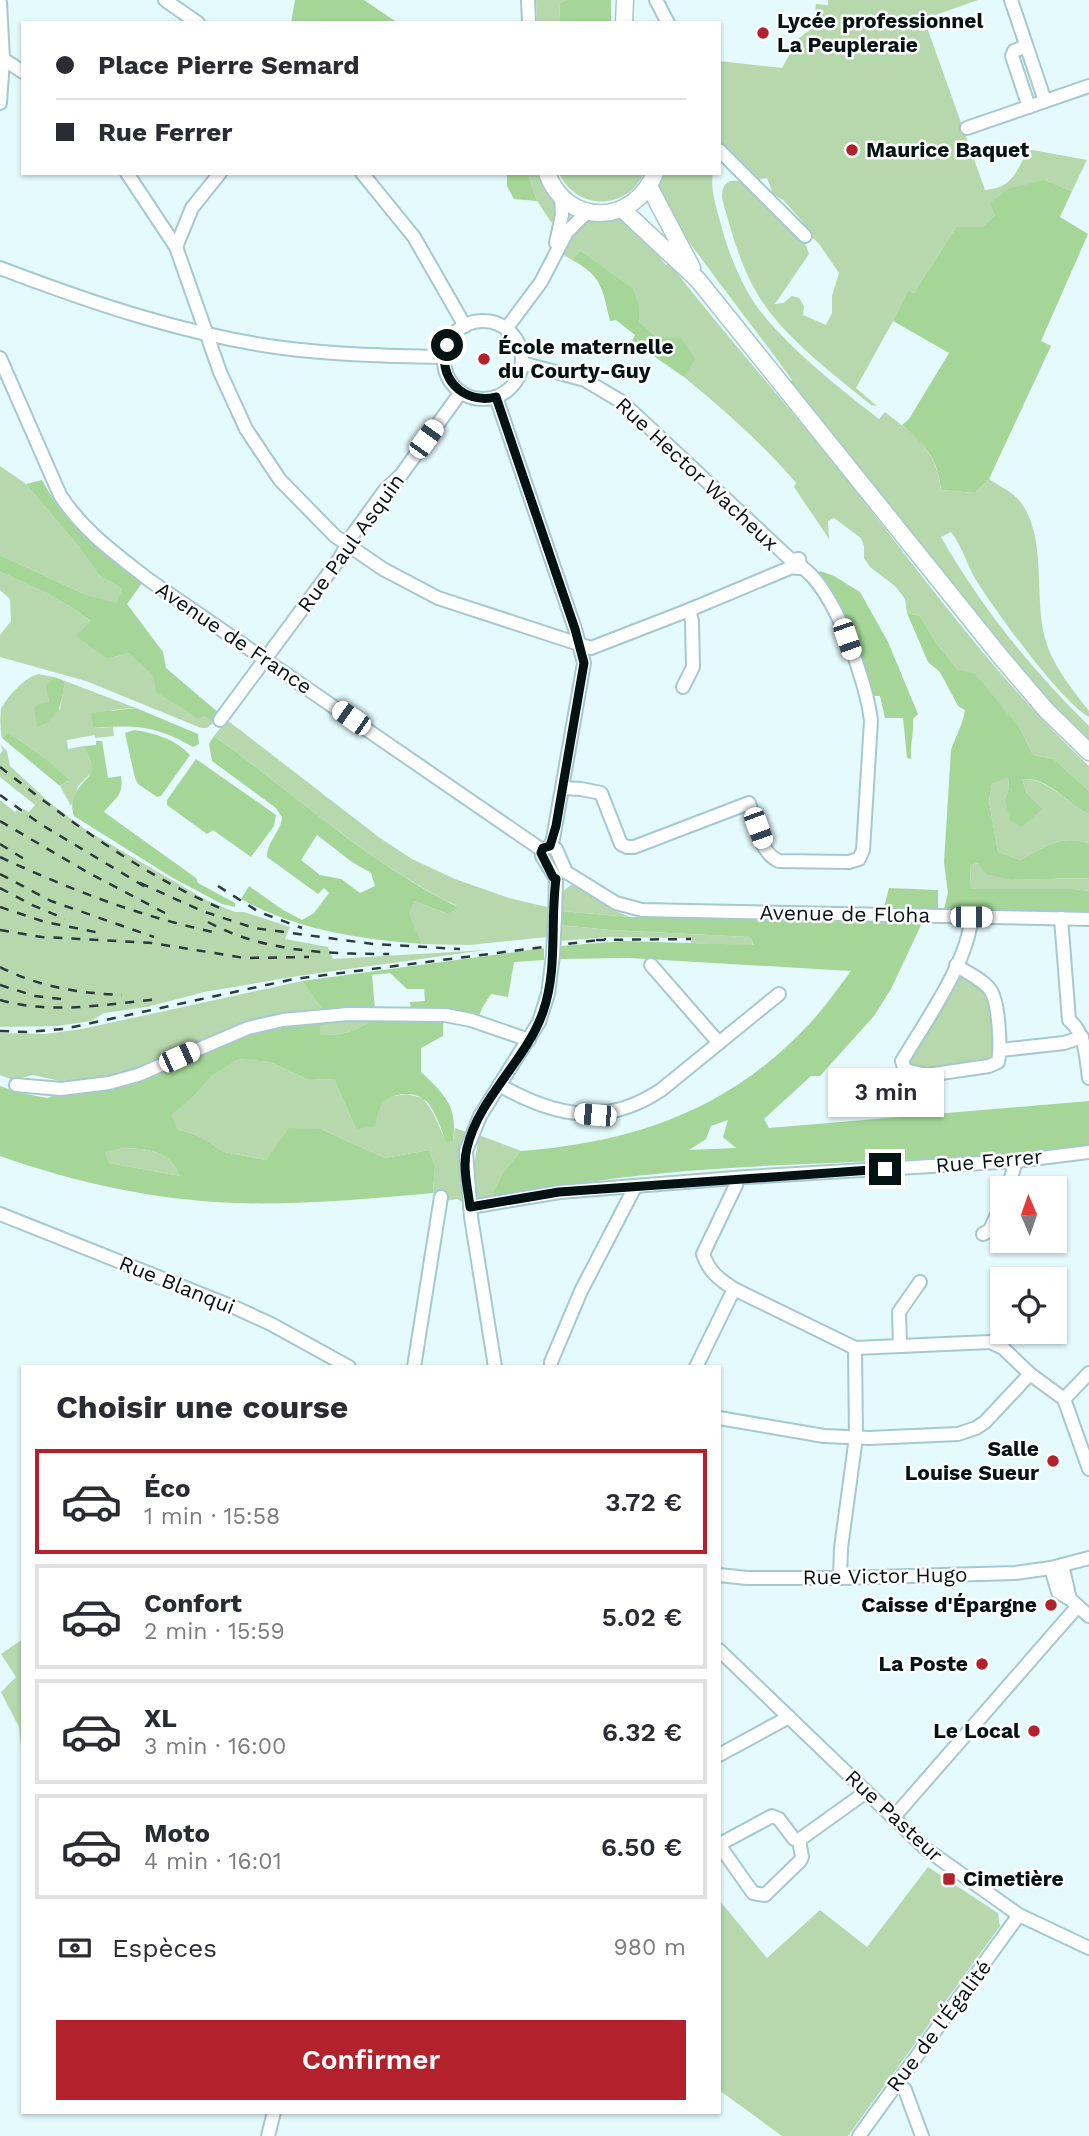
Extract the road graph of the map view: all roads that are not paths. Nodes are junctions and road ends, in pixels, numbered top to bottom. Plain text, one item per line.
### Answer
1 (165, 0) edge
2 (528, 0) edge
3 (656, 0) edge
4 (1011, 0) edge
5 (625, 1) edge
6 (0, 3) edge
7 (195, 21) edge
8 (529, 21) edge
9 (624, 21) edge
10 (630, 21) edge
11 (667, 21) edge
12 (1026, 46) junction
13 (1, 58) edge
14 (21, 71) edge
15 (1089, 86) edge
16 (1045, 101) junction
17 (0, 103) edge
18 (1029, 107) junction
19 (967, 128) dead end
20 (721, 152) edge
21 (128, 175) edge
22 (218, 175) edge
23 (364, 175) edge
24 (548, 175) edge
25 (652, 179) edge
26 (561, 197) junction
27 (622, 209) junction
28 (587, 212) junction
29 (805, 236) dead end
30 (176, 247) junction
31 (554, 253) junction
32 (0, 268) edge
33 (698, 280) junction
34 (465, 326) junction
35 (506, 329) junction
36 (206, 334) junction
37 (444, 357) junction
38 (1, 359) edge
39 (522, 363) junction
40 (461, 392) junction
41 (496, 397) junction
42 (347, 546) junction
43 (794, 564) junction
44 (689, 610) junction
45 (581, 646) junction
46 (266, 659) junction
47 (683, 687) dead end
48 (220, 720) dead end
49 (1089, 752) edge
50 (563, 788) junction
51 (546, 848) junction
52 (561, 875) junction
53 (971, 917) junction
54 (1061, 918) junction
55 (1089, 919) edge
56 (652, 965) dead end
57 (956, 965) junction
58 (779, 995) dead end
59 (1082, 1037) junction
60 (529, 1040) junction
61 (719, 1043) junction
62 (1001, 1050) junction
63 (1087, 1057) edge
64 (1089, 1078) edge
65 (16, 1085) dead end
66 (499, 1085) junction
67 (1089, 1152) edge
68 (1016, 1161) junction
69 (1012, 1176) edge
70 (737, 1178) junction
71 (635, 1187) junction
72 (440, 1197) dead end
73 (470, 1207) junction
74 (0, 1214) edge
75 (990, 1230) edge
76 (984, 1234) dead end
77 (920, 1282) dead end
78 (734, 1289) junction
79 (900, 1346) junction
80 (855, 1348) junction
81 (345, 1365) edge
82 (414, 1365) edge
83 (495, 1365) edge
84 (551, 1365) edge
85 (697, 1365) edge
86 (1089, 1373) edge
87 (1030, 1374) junction
88 (1064, 1399) junction
89 (721, 1418) edge
90 (856, 1437) junction
91 (1089, 1469) edge
92 (1089, 1558) edge
93 (1057, 1566) junction
94 (721, 1576) edge
95 (840, 1578) junction
96 (1073, 1603) junction
97 (1089, 1616) edge
98 (721, 1653) edge
99 (789, 1717) junction
100 (721, 1754) edge
101 (866, 1792) junction
102 (893, 1818) junction
103 (799, 1840) junction
104 (721, 1843) edge
105 (721, 1845) edge
106 (1019, 1915) junction
107 (1089, 1948) edge
108 (898, 2082) junction
109 (274, 2114) edge
110 (268, 2136) edge
111 (859, 2136) edge
112 (922, 2136) edge

1 - 7 street
2 - 8 street
3 - 11 street
4 - 12 street
5 - 9 main road
5 - 10 main road
6 - 13 street
12 - 16 street
12 - 18 street
13 - 14 street
13 - 17 street
15 - 16 street
16 - 18 street
18 - 19 street
20 - 29 street
21 - 30 street
22 - 30 street
23 - 34 street
24 - 26 main road
25 - 27 main road
25 - 33 main road
26 - 28 main road
26 - 31 street
27 - 28 main road
27 - 33 main road
28 - 31 street
30 - 36 street
31 - 35 street
32 - 36 street
33 - 49 main road
34 - 35 street
34 - 37 street
35 - 39 street
36 - 37 street
36 - 42 street
37 - 40 street
38 - 46 street, Avenue de France
39 - 41 street
39 - 43 street, Rue Hector Wacheux
40 - 41 street
40 - 42 street, Rue Paul Asquin
41 - 45 street
42 - 45 street
42 - 46 street, Rue Paul Asquin
43 - 44 street
43 - 50 street, Rue Hector Wacheux
44 - 45 street
44 - 47 street
45 - 50 street
46 - 48 street, Rue Paul Asquin
46 - 51 street, Avenue de France
50 - 51 street
51 - 52 street
52 - 53 street, Avenue de Floha
52 - 60 street, bridge
53 - 54 street, Avenue de Floha
53 - 57 street
54 - 55 street, Avenue de Floha
54 - 59 street
56 - 61 street
57 - 62 street
57 - 62 street
58 - 61 street
59 - 62 street
59 - 63 street
60 - 65 street
60 - 66 street
61 - 66 street
63 - 64 street
66 - 73 street
67 - 68 street, Rue Ferrer
68 - 69 street
68 - 70 street, Rue Ferrer
70 - 71 street, Rue Ferrer
70 - 78 street
71 - 73 street, Rue Ferrer
71 - 84 street
72 - 82 street
73 - 83 street
74 - 81 street, Rue Blanqui
75 - 76 street
77 - 79 street
78 - 80 street
78 - 85 street
79 - 80 street
79 - 87 street
80 - 90 street
86 - 88 street
87 - 88 street
87 - 90 street
88 - 91 street
89 - 90 street
90 - 95 street
92 - 93 street, Rue Victor Hugo
93 - 95 street, Rue Victor Hugo
93 - 96 street
94 - 95 street, Rue Victor Hugo
96 - 97 street
96 - 102 street
98 - 99 street, Rue Pasteur
99 - 100 street
99 - 101 street, Rue Pasteur
101 - 102 street, Rue Pasteur
101 - 103 street
102 - 106 street, Rue Pasteur
103 - 104 street
103 - 105 street
106 - 107 street, Rue Pasteur
106 - 108 street, Rue de l'Égalité
108 - 111 street, Rue de l'Égalité
108 - 112 street
109 - 110 street

